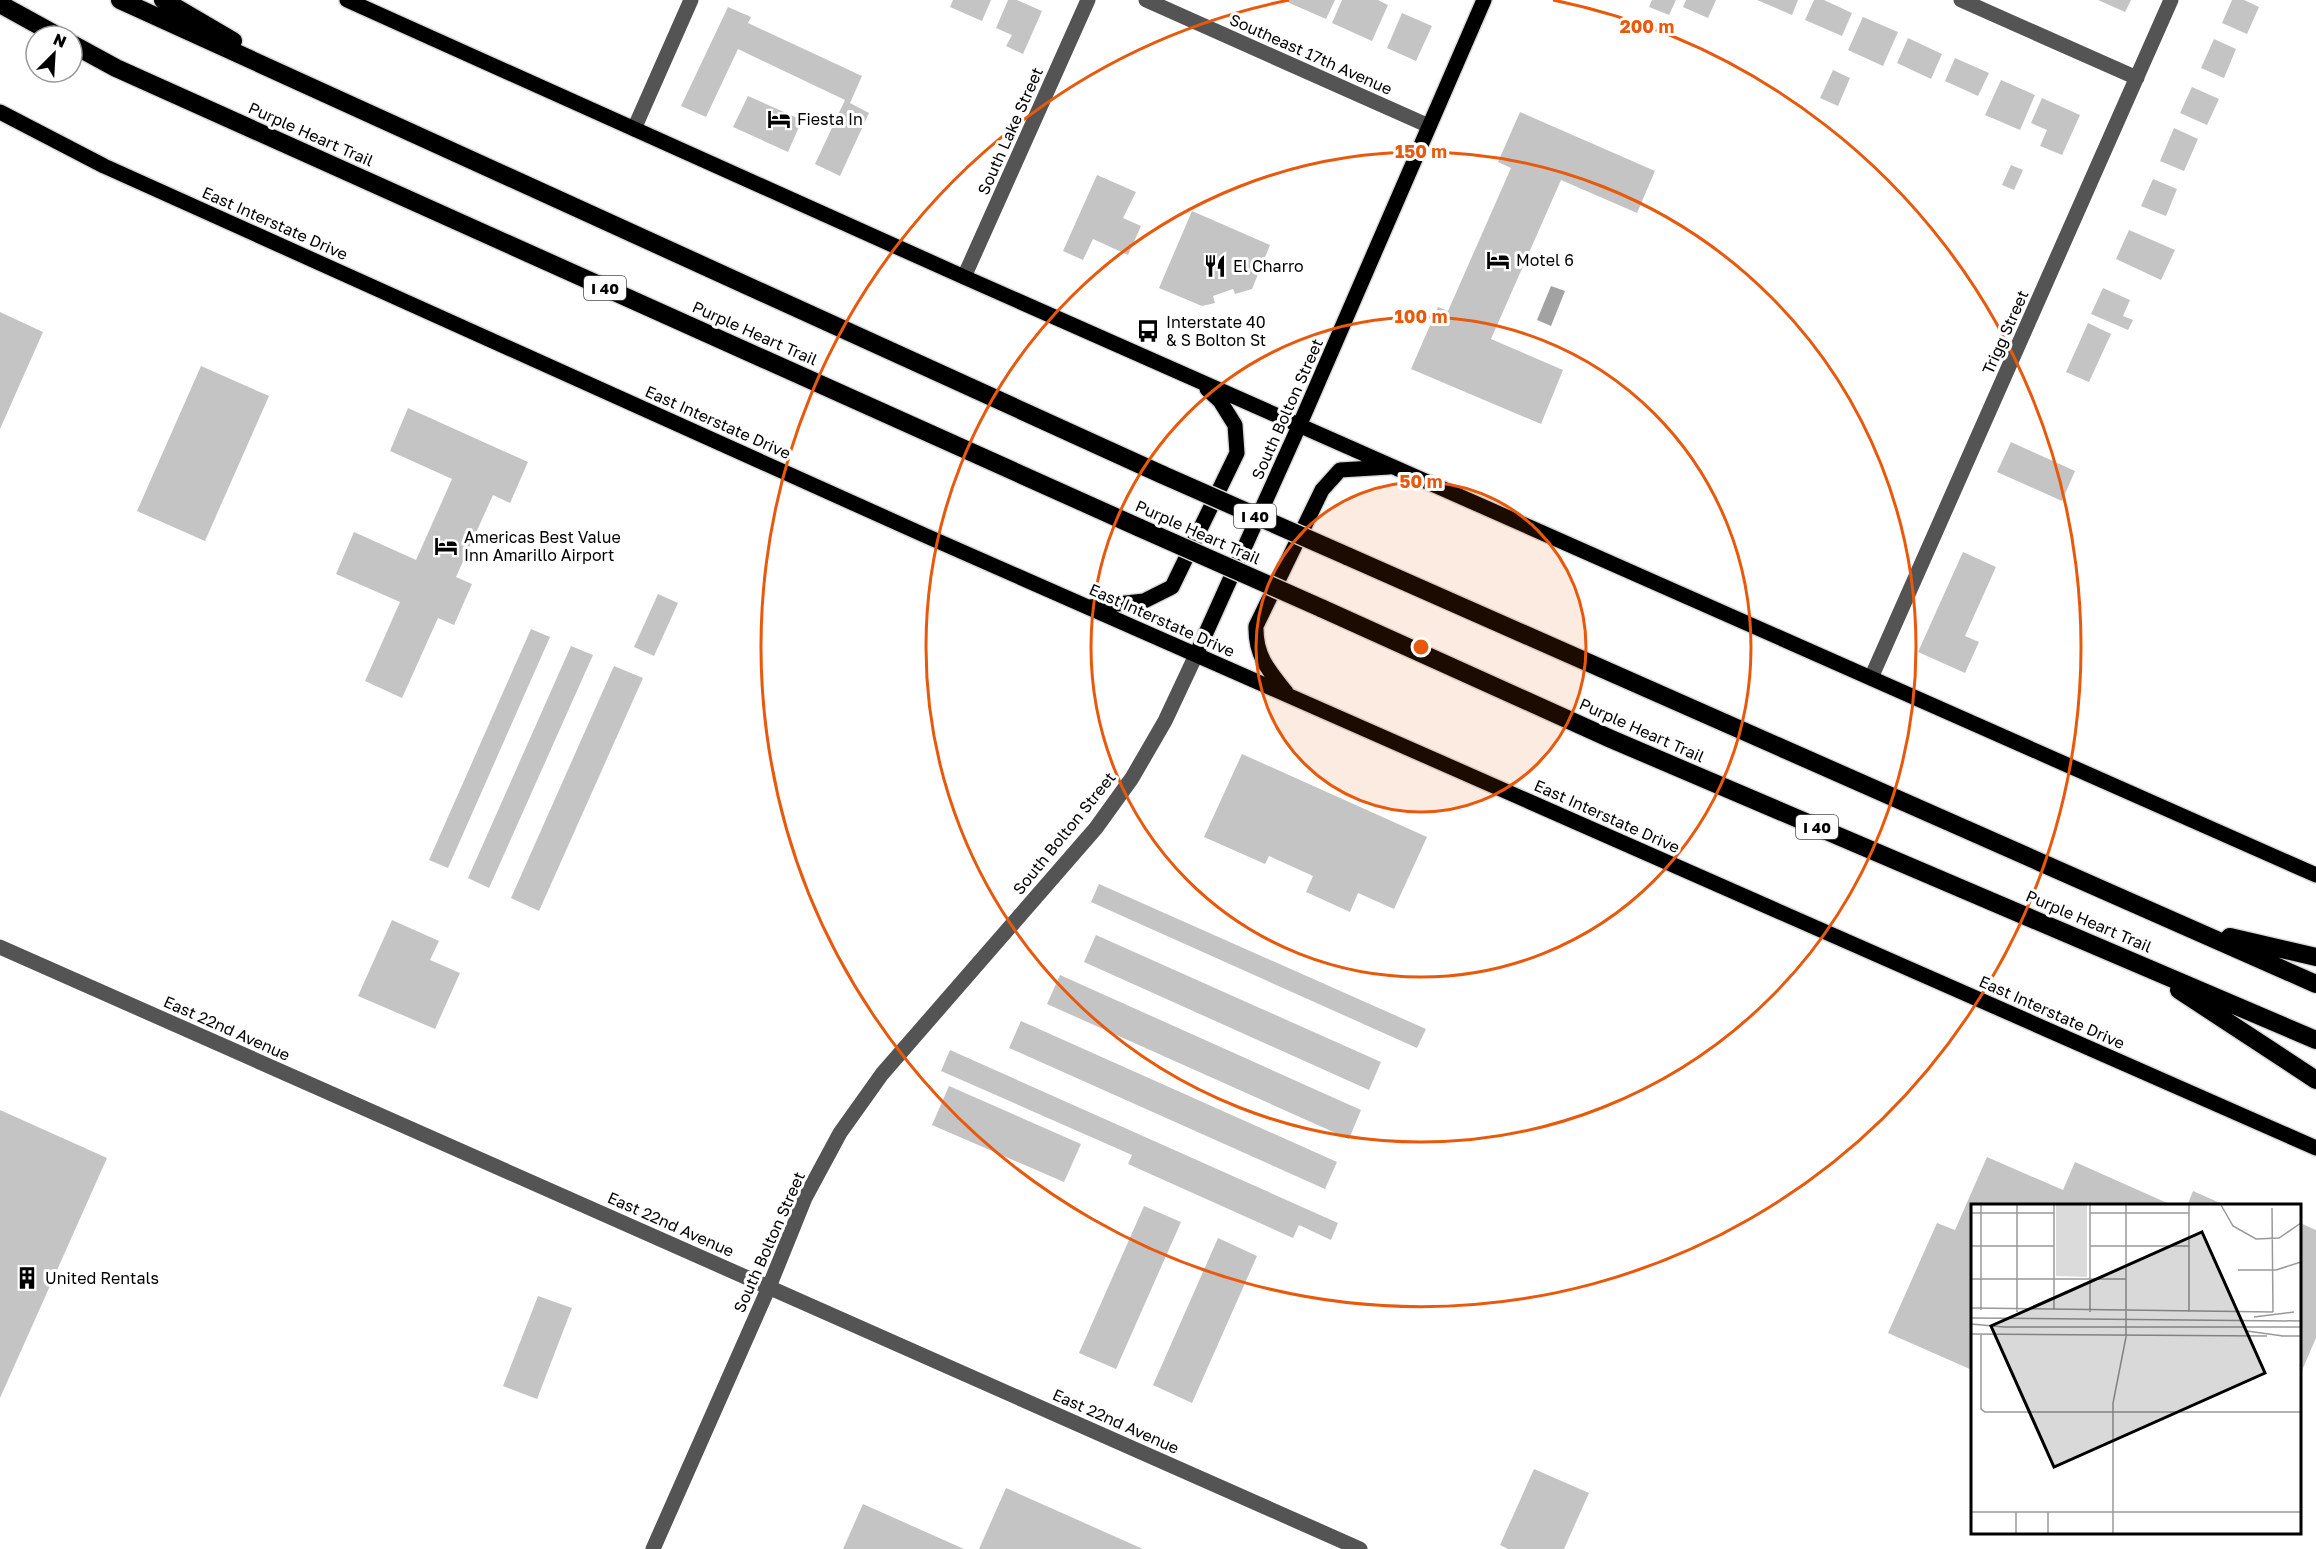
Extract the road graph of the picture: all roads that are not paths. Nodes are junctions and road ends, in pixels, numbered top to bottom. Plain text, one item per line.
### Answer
1 (120, 0) edge
2 (163, 0) edge
3 (347, 0) edge
4 (691, 0) edge
5 (1088, 0) edge
6 (1146, 0) edge
7 (1484, 0) edge
8 (1961, 0) edge
9 (2171, 0) edge
10 (4, 7) edge
11 (36, 24) edge
12 (84, 50) edge
13 (2137, 78) junction
14 (320, 92) junction
15 (0, 112) edge
16 (1429, 126) junction
17 (634, 129) junction
18 (964, 277) junction
19 (1198, 381) junction
20 (1300, 424) junction
21 (1392, 466) junction
22 (1090, 607) junction
23 (1196, 656) junction
24 (1871, 678) junction
25 (1289, 696) junction
26 (2316, 875) edge
27 (2189, 928) junction
28 (0, 947) edge
29 (2316, 957) edge
30 (2140, 964) junction
31 (2316, 984) edge
32 (2316, 1040) edge
33 (2316, 1080) edge
34 (2316, 1148) edge
35 (769, 1287) junction
36 (652, 1549) edge
37 (1360, 1549) edge

1 - 14 highway, Purple Heart Trail / I 40
2 - 14 highway
3 - 17 main road
4 - 17 street
5 - 18 street, South Lake Street
6 - 16 street, Southeast 17th Avenue
7 - 16 main road, South Bolton Street
8 - 13 street
9 - 13 street, Trigg Street
10 - 11 highway
12 - 30 highway, Purple Heart Trail / I 40, bridge
13 - 24 street, Trigg Street
14 - 27 highway, Purple Heart Trail / I 40, bridge
15 - 22 main road, East Interstate Drive
16 - 20 main road, South Bolton Street
17 - 18 main road
18 - 19 main road
19 - 20 main road
19 - 22 main road
20 - 21 main road
20 - 23 main road, South Bolton Street
21 - 24 main road
21 - 25 main road
22 - 23 main road, East Interstate Drive
23 - 25 main road, East Interstate Drive
23 - 35 street, South Bolton Street
24 - 26 main road
25 - 34 main road, East Interstate Drive
27 - 29 highway
27 - 31 highway, Purple Heart Trail / I 40
28 - 35 street, East 22nd Avenue
30 - 32 highway, Purple Heart Trail / I 40
30 - 33 highway
35 - 36 street, South Bolton Street
35 - 37 street, East 22nd Avenue

